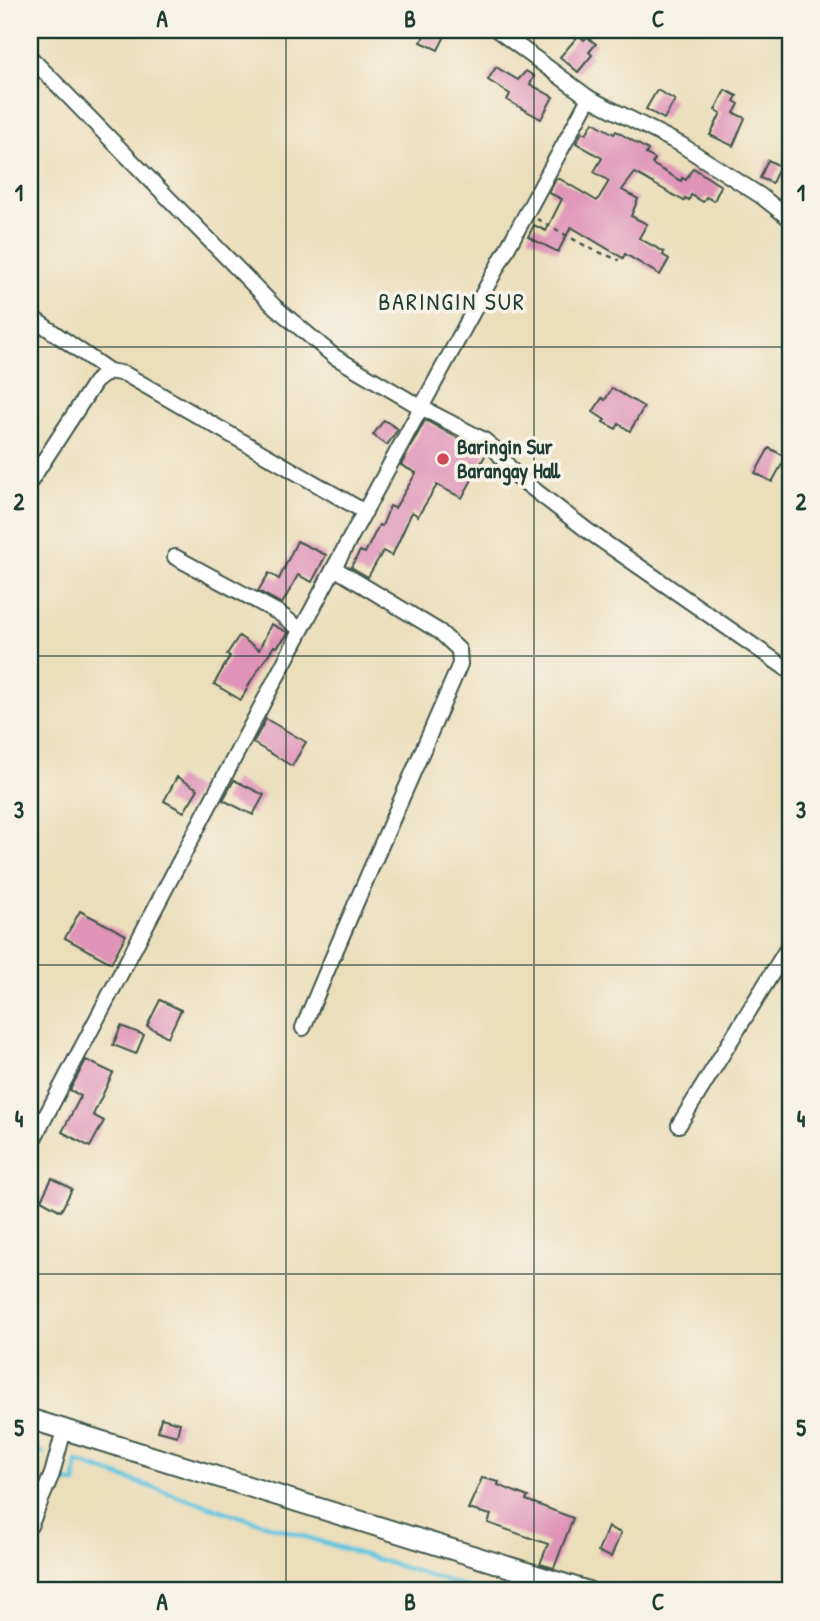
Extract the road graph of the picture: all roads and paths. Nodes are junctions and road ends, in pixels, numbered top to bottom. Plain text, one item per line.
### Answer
1 (497, 30) edge
2 (30, 57) edge
3 (589, 98) junction
4 (528, 214) junction
5 (790, 219) edge
6 (620, 260) dead end
7 (30, 316) edge
8 (109, 371) junction
9 (422, 408) junction
10 (30, 482) edge
11 (365, 512) junction
12 (175, 557) dead end
13 (334, 568) junction
14 (301, 630) junction
15 (790, 671) edge
16 (790, 944) edge
17 (303, 1028) dead end
18 (679, 1125) dead end
19 (30, 1146) edge
20 (30, 1419) edge
21 (64, 1430) junction
22 (30, 1527) edge
23 (587, 1591) edge

1 - 3 street
2 - 9 street
3 - 4 street
3 - 5 street
4 - 6 path
4 - 9 street
7 - 8 street
8 - 10 street
8 - 11 street
9 - 11 street
9 - 15 street
11 - 13 street
12 - 14 street
13 - 14 street
13 - 17 street
14 - 19 street
16 - 18 street
20 - 21 street
21 - 22 street
21 - 23 street

